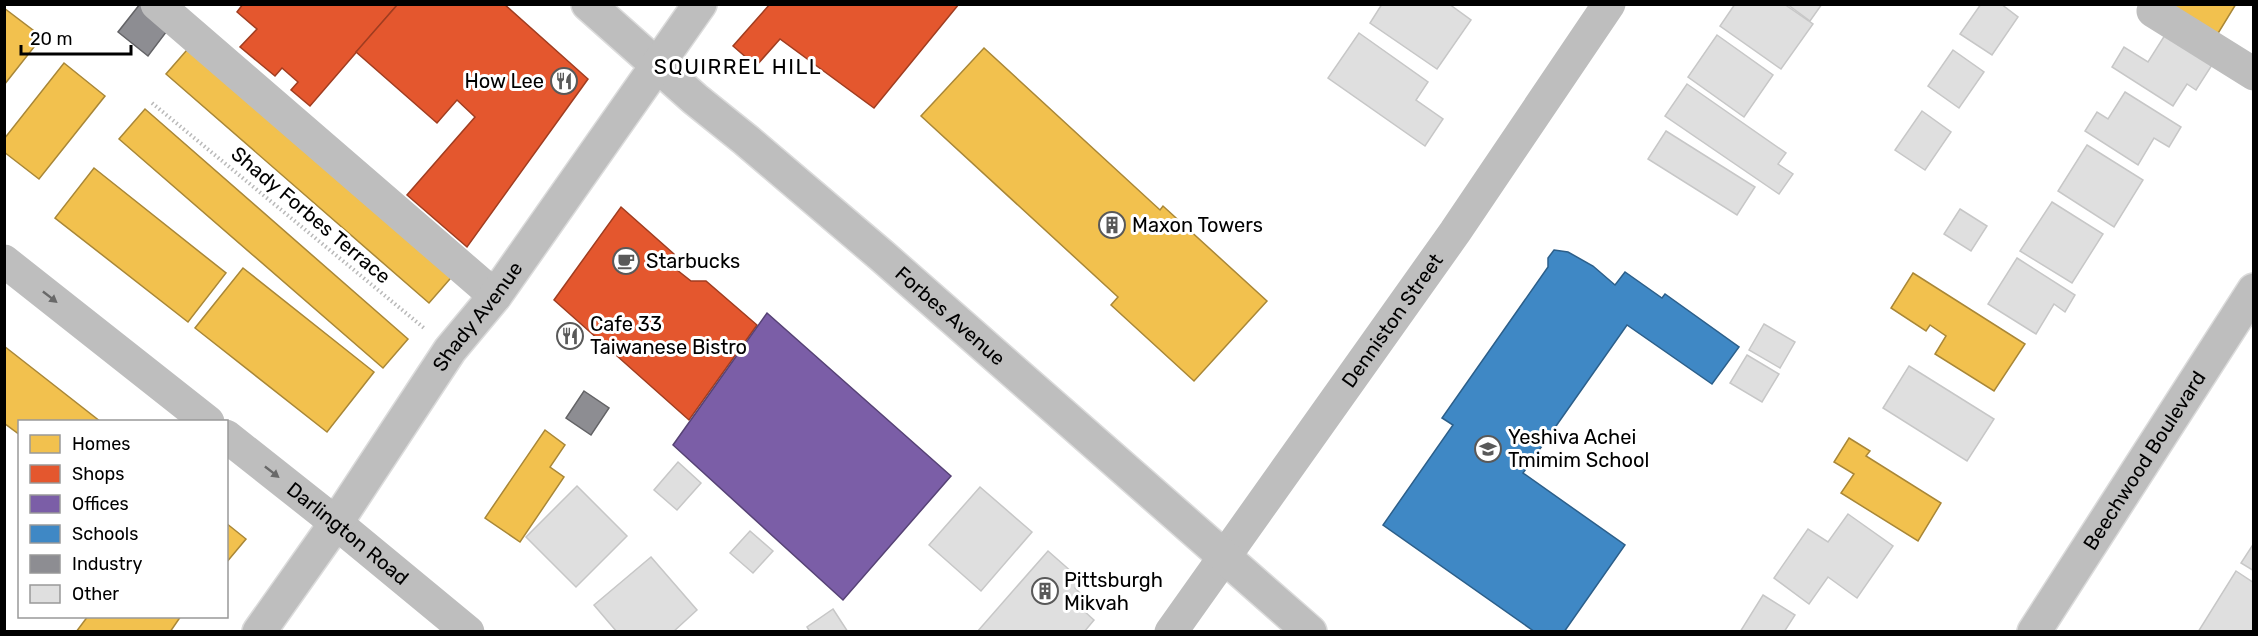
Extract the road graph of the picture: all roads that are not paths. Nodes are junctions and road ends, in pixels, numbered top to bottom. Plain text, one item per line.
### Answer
1 (157, 4) edge
2 (588, 4) edge
3 (700, 4) edge
4 (1609, 4) edge
5 (2152, 11) dead end
6 (656, 65) junction
7 (2253, 74) edge
8 (4, 261) edge
9 (2253, 290) edge
10 (495, 296) junction
11 (205, 420) edge
12 (228, 438) edge
13 (336, 522) junction
14 (1224, 557) junction
15 (259, 632) edge
16 (468, 632) edge
17 (1171, 632) edge
18 (1310, 632) edge
19 (2034, 632) edge

1 - 10 main road
2 - 6 main road, Forbes Avenue
3 - 6 main road, Shady Avenue
4 - 14 main road, Denniston Street
5 - 7 main road
6 - 10 main road, Shady Avenue
6 - 14 main road, Forbes Avenue
8 -> 11 main road
9 - 19 main road, Beechwood Boulevard
10 - 13 main road, Shady Avenue
12 -> 13 main road, Darlington Road
13 - 15 main road, Shady Avenue
13 - 16 main road, Darlington Road
14 - 17 main road, Denniston Street
14 - 18 main road, Forbes Avenue

